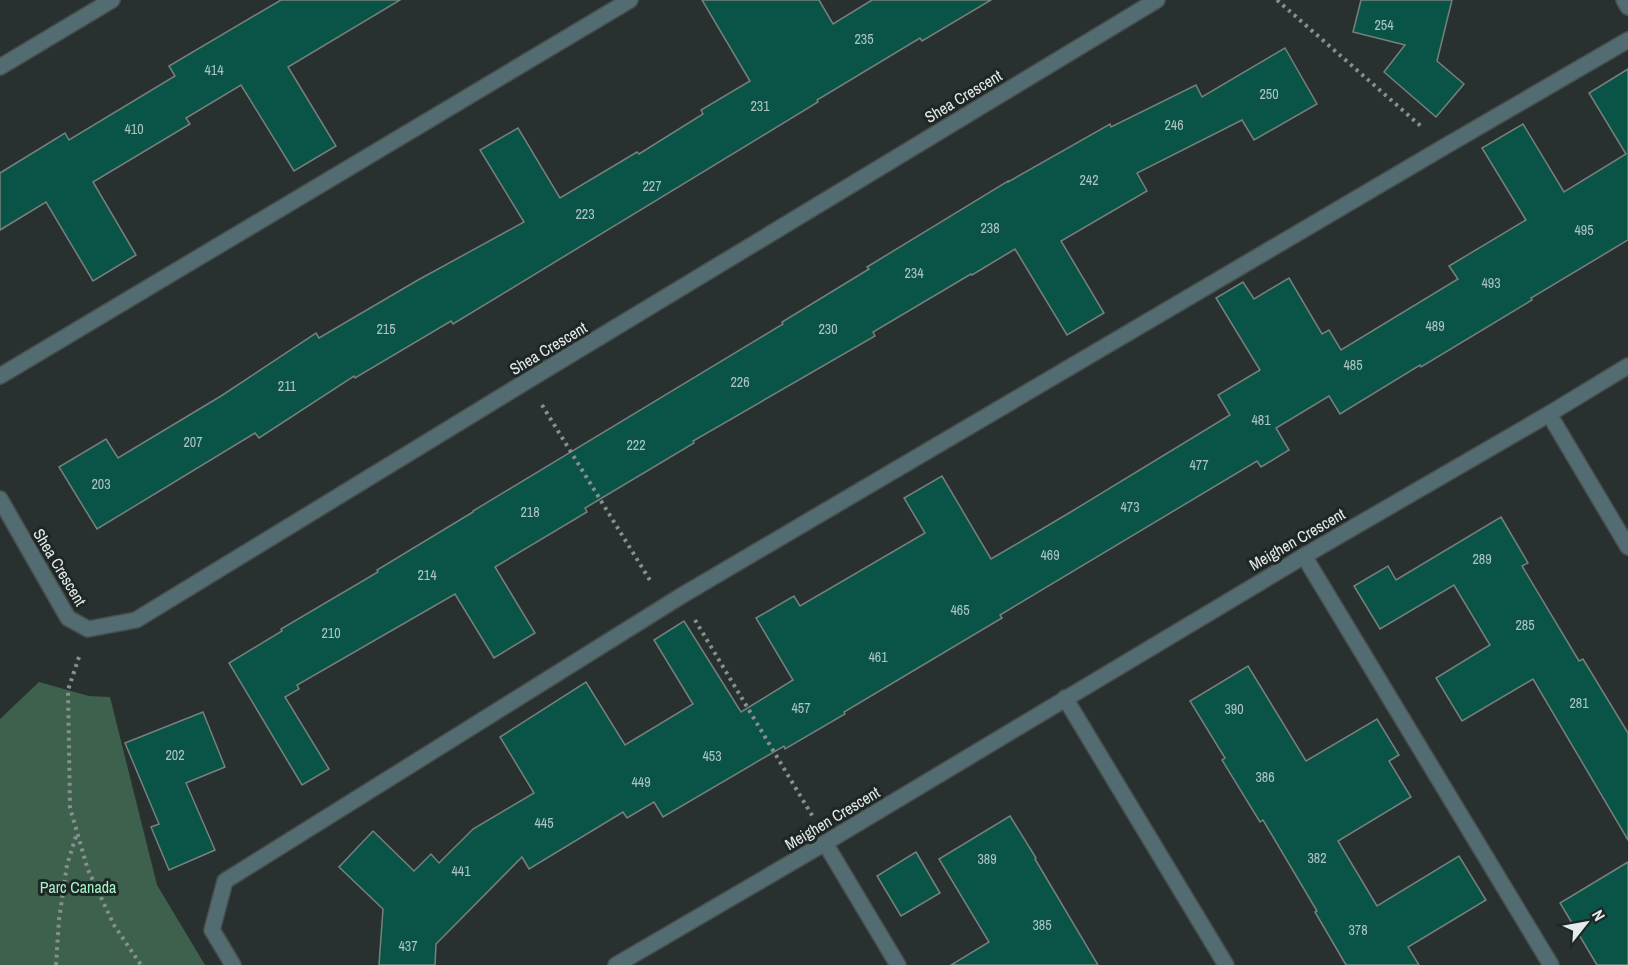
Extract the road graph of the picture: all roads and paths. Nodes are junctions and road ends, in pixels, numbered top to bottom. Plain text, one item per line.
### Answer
1 (112, 0) edge
2 (630, 0) edge
3 (1157, 0) edge
4 (1277, 0) edge
5 (1624, 0) edge
6 (1628, 7) edge
7 (1628, 40) edge
8 (0, 67) edge
9 (1444, 147) junction
10 (1628, 366) edge
11 (0, 376) edge
12 (546, 411) dead end
13 (1549, 414) junction
14 (0, 500) edge
15 (1628, 547) edge
16 (1304, 556) junction
17 (681, 596) junction
18 (666, 606) junction
19 (88, 629) junction
20 (1065, 698) junction
21 (807, 806) dead end
22 (77, 832) junction
23 (825, 843) junction
24 (56, 965) edge
25 (141, 965) edge
26 (233, 965) edge
27 (616, 965) edge
28 (898, 965) edge
29 (1226, 965) edge
30 (1551, 965) edge

1 - 8 street
2 - 11 street
3 - 19 street, Shea Crescent
4 - 9 path
5 - 6 street
7 - 9 street
9 - 17 street
10 - 13 street, Meighen Crescent
12 - 18 path
13 - 15 street
13 - 16 street, Meighen Crescent
14 - 19 street, Shea Crescent
16 - 20 street, Meighen Crescent
16 - 30 street
17 - 18 street
17 - 21 path
18 - 26 street
19 - 22 path
20 - 23 street, Meighen Crescent
20 - 29 street
22 - 24 path
22 - 25 path
23 - 27 street, Meighen Crescent
23 - 28 street

